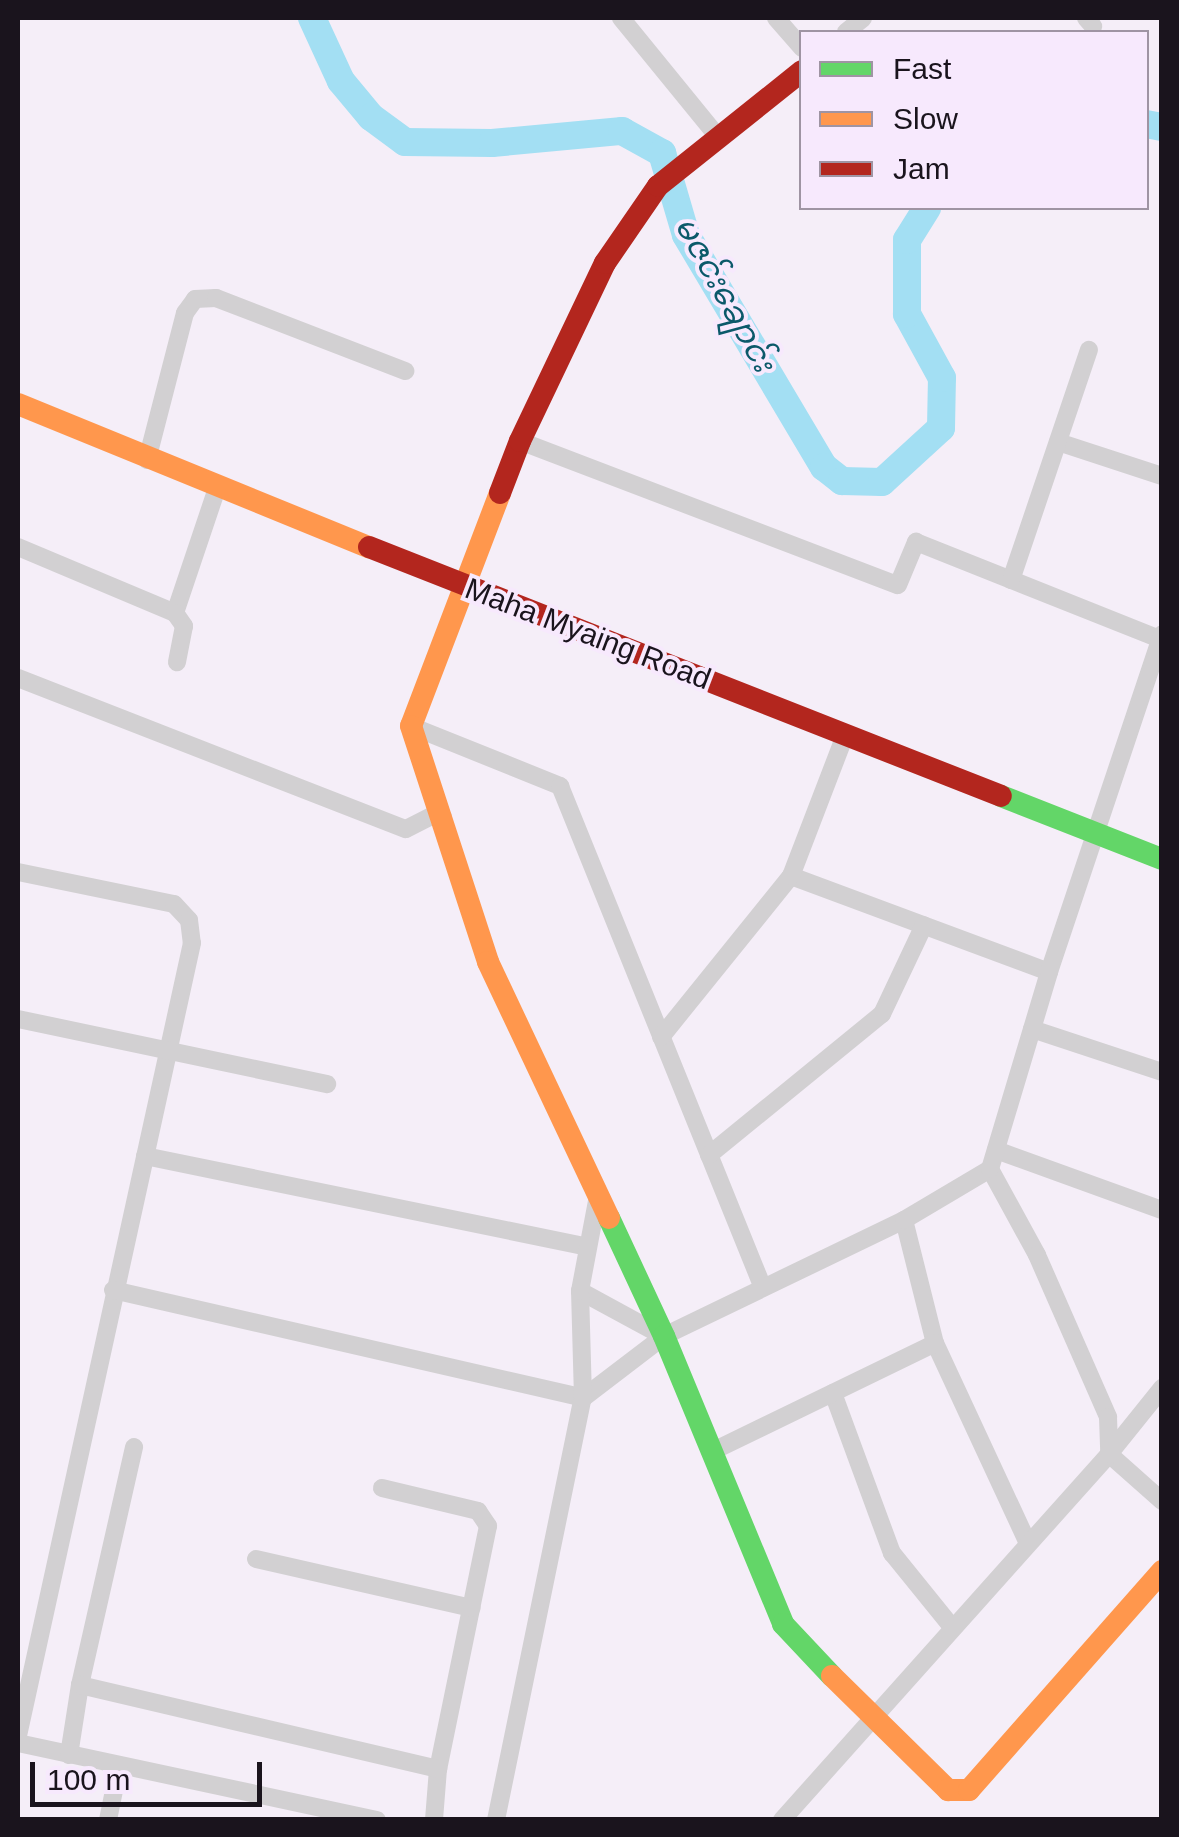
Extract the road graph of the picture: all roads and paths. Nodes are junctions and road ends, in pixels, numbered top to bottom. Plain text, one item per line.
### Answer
1 (621, 18) edge
2 (776, 18) edge
3 (799, 45) edge
4 (799, 74) edge
5 (717, 140) junction
6 (1089, 350) dead end
7 (406, 370) dead end
8 (18, 404) edge
9 (520, 441) junction
10 (1058, 442) junction
11 (147, 460) junction
12 (1162, 476) edge
13 (217, 488) junction
14 (18, 547) edge
15 (1010, 580) junction
16 (467, 586) junction
17 (175, 613) junction
18 (1161, 637) edge
19 (177, 662) dead end
20 (18, 678) edge
21 (411, 726) junction
22 (844, 735) junction
23 (443, 817) junction
24 (1095, 834) junction
25 (1162, 859) edge
26 (18, 872) edge
27 (792, 876) junction
28 (924, 926) junction
29 (1049, 972) junction
30 (18, 1018) edge
31 (1032, 1030) junction
32 (661, 1037) junction
33 (170, 1052) junction
34 (1162, 1072) edge
35 (326, 1084) dead end
36 (996, 1150) junction
37 (709, 1155) junction
38 (145, 1156) junction
39 (990, 1169) junction
40 (597, 1201) junction
41 (1162, 1210) edge
42 (904, 1220) junction
43 (588, 1247) junction
44 (763, 1288) junction
45 (113, 1290) junction
46 (580, 1291) junction
47 (664, 1336) junction
48 (935, 1343) junction
49 (1162, 1388) edge
50 (833, 1393) junction
51 (583, 1398) junction
52 (134, 1447) dead end
53 (711, 1452) junction
54 (1109, 1454) junction
55 (382, 1488) dead end
56 (1162, 1501) edge
57 (1028, 1543) junction
58 (256, 1559) dead end
59 (1162, 1571) edge
60 (472, 1608) junction
61 (952, 1627) junction
62 (80, 1684) junction
63 (871, 1717) junction
64 (18, 1739) edge
65 (70, 1754) junction
66 (119, 1766) junction
67 (438, 1769) junction
68 (108, 1820) edge
69 (377, 1820) edge
70 (434, 1820) edge
71 (496, 1820) edge
72 (782, 1820) edge

1 - 5 street
2 - 3 street
4 - 5 street
5 - 9 street
6 - 10 street
7 - 11 street
8 - 11 street, Maha Myaing Road
9 - 15 street
9 - 16 street
10 - 12 street
10 - 15 street
11 - 13 street, Maha Myaing Road
13 - 16 street, Maha Myaing Road
13 - 17 street
14 - 17 street
15 - 18 street
16 - 21 street
16 - 22 street, Maha Myaing Road
17 - 19 street
18 - 24 street
20 - 23 street
21 - 23 street
21 - 32 street
22 - 24 street, Maha Myaing Road
22 - 27 street
23 - 40 street
24 - 25 street, Maha Myaing Road
24 - 29 street
26 - 33 street
27 - 28 street
27 - 32 street
28 - 29 street
28 - 37 street
29 - 31 street
30 - 33 street
31 - 34 street
31 - 36 street
32 - 37 street
33 - 35 street
33 - 38 street
36 - 39 street
36 - 41 street
37 - 44 street
38 - 43 street
38 - 45 street
39 - 42 street
39 - 54 street
40 - 43 street
40 - 47 street
42 - 44 street
42 - 48 street
43 - 46 street
44 - 47 street
45 - 51 street
45 - 64 street
46 - 47 street
46 - 51 street
47 - 51 street
47 - 53 street
48 - 50 street
48 - 57 street
49 - 54 street
50 - 53 street
50 - 61 street
51 - 71 street
52 - 62 street
53 - 63 street
54 - 56 street
54 - 57 street
55 - 60 street
57 - 61 street
58 - 60 street
59 - 63 street
60 - 67 street
61 - 63 street
62 - 65 street
62 - 67 street
63 - 72 street
64 - 65 street
65 - 66 street
66 - 68 street
66 - 69 street
67 - 70 street

